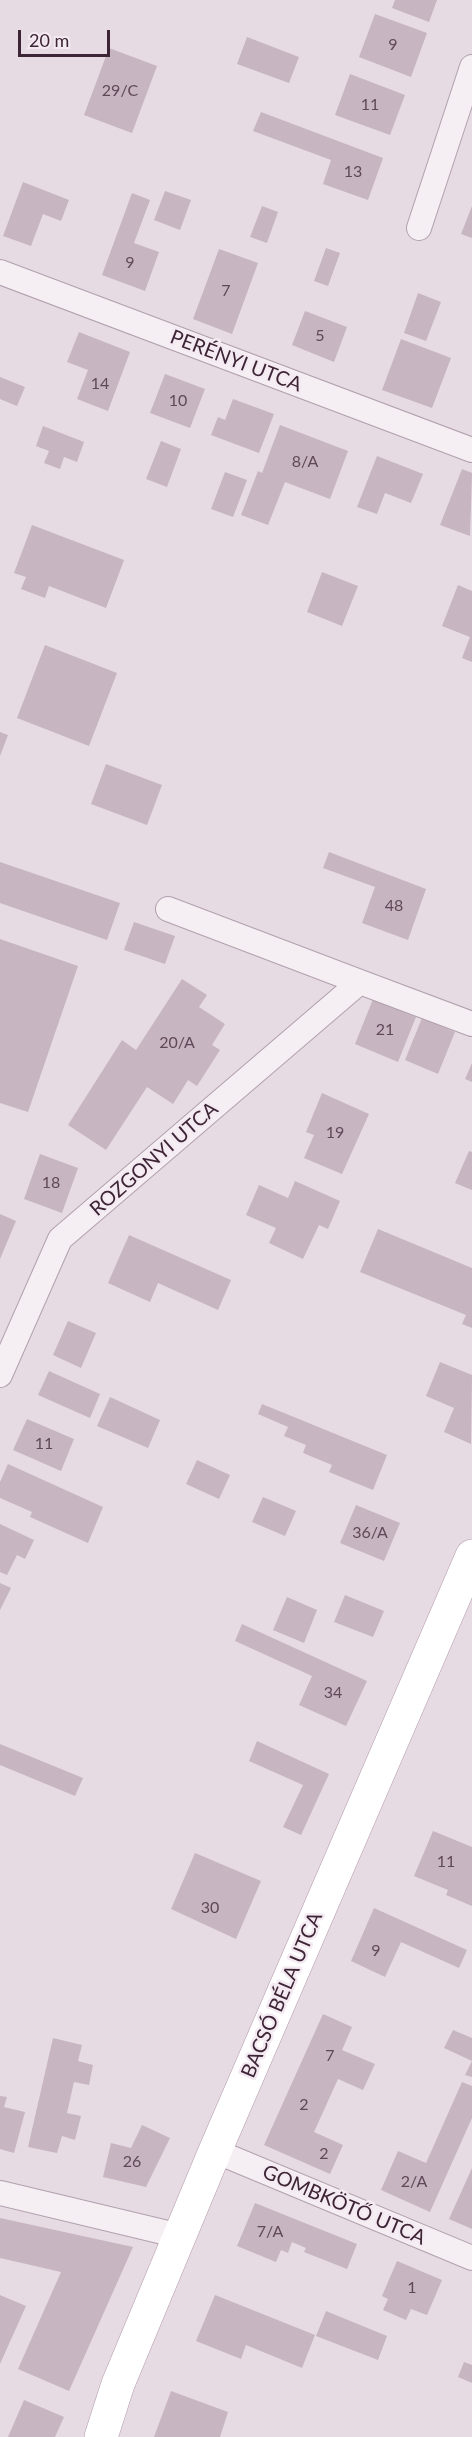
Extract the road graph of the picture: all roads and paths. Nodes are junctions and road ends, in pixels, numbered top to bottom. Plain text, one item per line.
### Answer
1 (472, 68) edge
2 (419, 228) dead end
3 (0, 272) edge
4 (472, 450) edge
5 (168, 909) dead end
6 (360, 982) junction
7 (472, 1024) edge
8 (0, 1375) edge
9 (472, 1556) edge
10 (215, 2151) junction
11 (0, 2193) edge
12 (180, 2236) junction
13 (472, 2259) edge
14 (101, 2437) edge

1 - 2 street
3 - 4 street, PERÉNYI UTCA
5 - 6 street
6 - 7 street
6 - 8 street, ROZGONYI UTCA
9 - 10 main road, BACSÓ BÉLA UTCA
10 - 12 main road, BACSÓ BÉLA UTCA
10 - 13 street, GOMBKÖTŐ UTCA
11 - 12 street
12 - 14 main road, BACSÓ BÉLA UTCA

